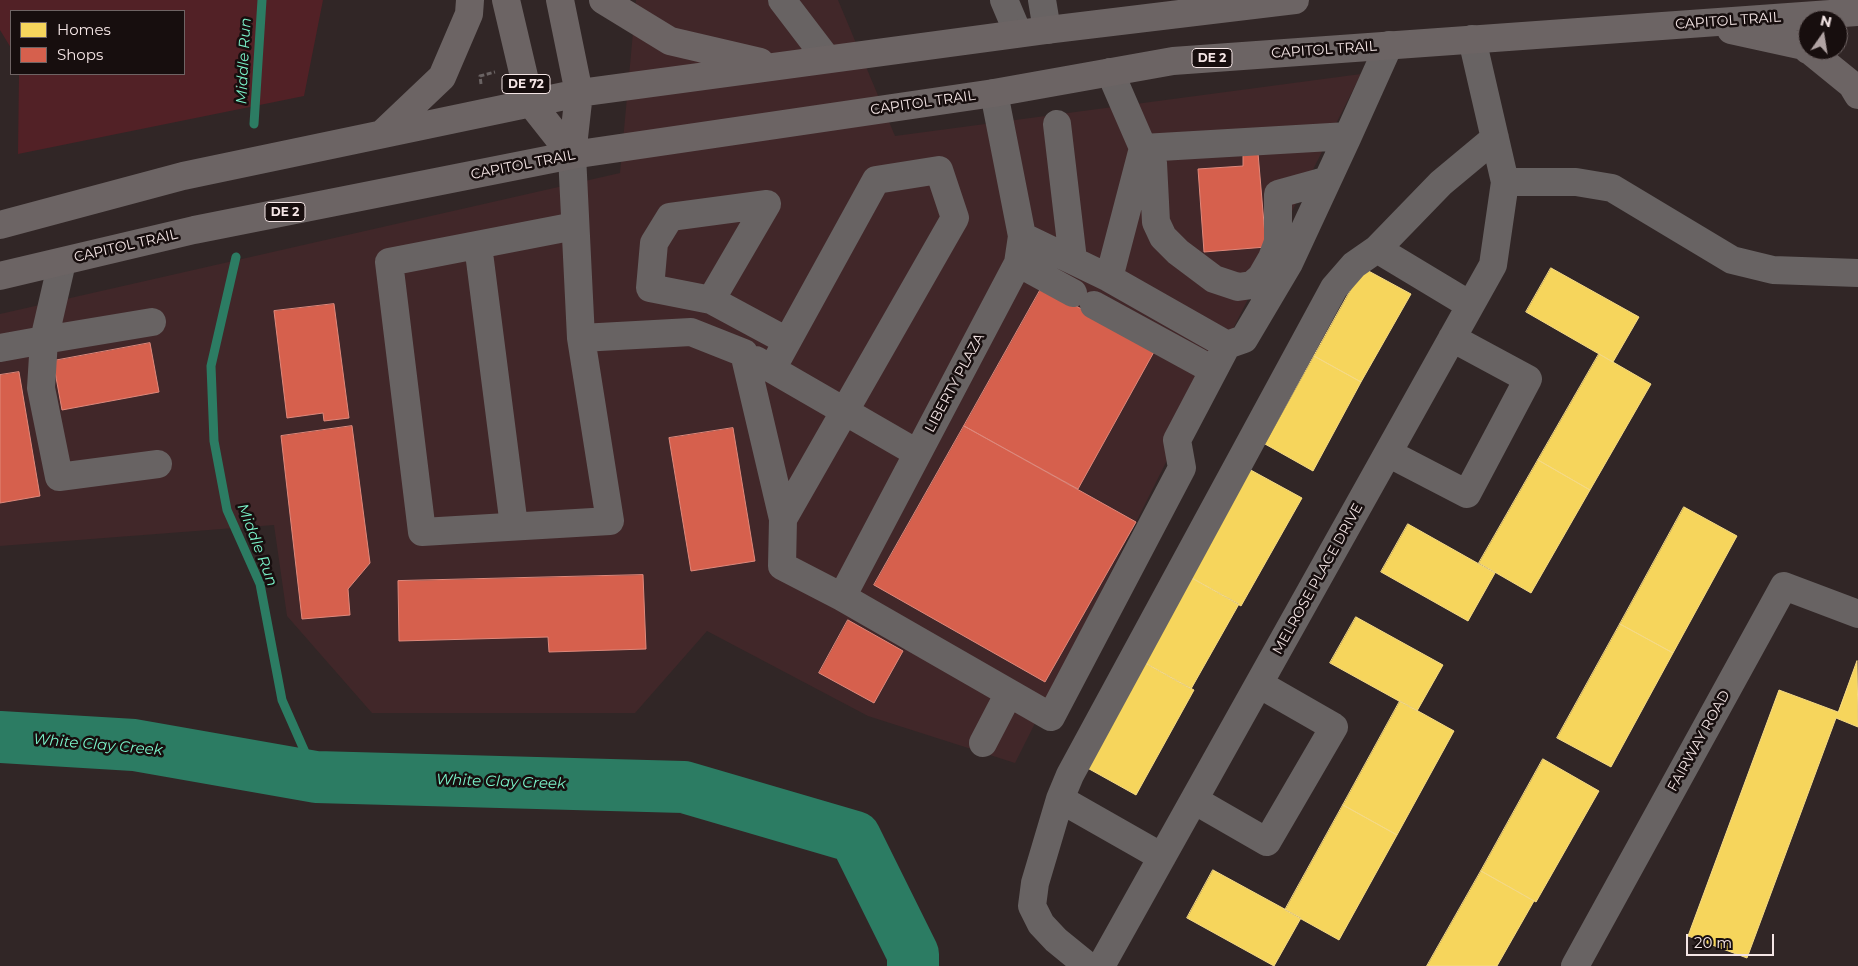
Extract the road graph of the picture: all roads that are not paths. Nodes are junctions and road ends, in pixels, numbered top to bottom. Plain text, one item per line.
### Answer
1 (470, 0) edge
2 (506, 0) edge
3 (560, 0) edge
4 (603, 0) edge
5 (782, 0) edge
6 (1004, 0) edge
7 (1042, 0) edge
8 (1295, 0) edge
9 (1858, 12) edge
10 (1700, 23) junction
11 (1047, 30) junction
12 (1018, 33) junction
13 (1472, 39) junction
14 (1389, 45) junction
15 (1798, 45) edge
16 (826, 59) junction
17 (1821, 60) edge
18 (776, 66) junction
19 (1110, 72) junction
20 (579, 93) junction
21 (994, 93) junction
22 (1858, 95) edge
23 (530, 102) junction
24 (1057, 124) dead end
25 (381, 135) junction
26 (1348, 136) junction
27 (1495, 138) junction
28 (1142, 153) junction
29 (572, 155) junction
30 (1325, 181) junction
31 (1505, 182) junction
32 (0, 225) edge
33 (575, 226) junction
34 (1022, 236) junction
35 (478, 245) junction
36 (1377, 249) junction
37 (1073, 260) junction
38 (62, 262) junction
39 (1018, 263) junction
40 (1858, 273) edge
41 (0, 276) edge
42 (1109, 278) junction
43 (711, 300) junction
44 (1470, 305) junction
45 (152, 322) dead end
46 (581, 338) junction
47 (1452, 338) junction
48 (44, 340) junction
49 (787, 342) junction
50 (1226, 345) junction
51 (0, 348) edge
52 (744, 353) junction
53 (772, 369) junction
54 (1213, 370) junction
55 (845, 410) junction
56 (917, 453) junction
57 (1388, 453) junction
58 (158, 464) dead end
59 (783, 519) junction
60 (514, 526) junction
61 (842, 597) junction
62 (1858, 614) edge
63 (1259, 684) junction
64 (1009, 693) junction
65 (983, 743) dead end
66 (1060, 799) junction
67 (1194, 800) junction
68 (1162, 857) junction
69 (1088, 966) edge
70 (1102, 966) edge
71 (1575, 966) edge

1 - 25 main road
2 - 23 main road, DE 72
3 - 20 main road
4 - 18 main road
5 - 16 street
6 - 12 street
7 - 11 street
8 - 11 main road
9 - 10 main road, CAPITOL TRAIL / DE 2
10 - 13 main road, CAPITOL TRAIL / DE 2
10 - 15 main road
11 - 12 main road
12 - 16 main road
13 - 14 main road, CAPITOL TRAIL / DE 2
13 - 27 street, MELROSE PLACE DRIVE
14 - 19 main road, CAPITOL TRAIL / DE 2
14 - 26 street
16 - 18 main road
17 - 22 main road
18 - 20 main road
19 - 21 main road, CAPITOL TRAIL / DE 2
19 - 28 street
20 - 23 main road
20 - 29 main road
21 - 29 main road, CAPITOL TRAIL / DE 2
21 - 34 street, LIBERTY PLAZA
23 - 25 main road
23 - 29 main road, DE 72
24 - 37 street
25 - 32 main road
26 - 28 street
26 - 30 street
27 - 31 street, MELROSE PLACE DRIVE
27 - 36 street
28 - 30 street
28 - 42 street
29 - 33 street
29 - 38 main road, CAPITOL TRAIL / DE 2
30 - 50 street
31 - 40 street
31 - 44 street, MELROSE PLACE DRIVE
33 - 35 street
33 - 46 street
34 - 37 street
34 - 39 street, LIBERTY PLAZA
35 - 60 street
35 - 60 street
36 - 44 street
36 - 66 street
37 - 42 street
38 - 41 main road, CAPITOL TRAIL / DE 2
38 - 48 street
39 - 54 street
39 - 56 street, LIBERTY PLAZA
42 - 50 street
43 - 43 street
43 - 49 street
44 - 47 street, MELROSE PLACE DRIVE
45 - 48 street
46 - 52 street
46 - 60 street
47 - 57 street, MELROSE PLACE DRIVE
47 - 57 street
48 - 51 street
48 - 58 street
49 - 53 street
49 - 55 street
50 - 54 street
52 - 53 street
52 - 59 street
53 - 55 street
54 - 64 street
55 - 56 street
55 - 59 street
56 - 61 street, LIBERTY PLAZA
57 - 63 street, MELROSE PLACE DRIVE
59 - 61 street
61 - 64 street
62 - 71 street, FAIRWAY ROAD
63 - 67 street, MELROSE PLACE DRIVE
63 - 67 street
64 - 65 street
66 - 68 street
66 - 69 street
67 - 68 street, MELROSE PLACE DRIVE
68 - 70 street, MELROSE PLACE DRIVE

